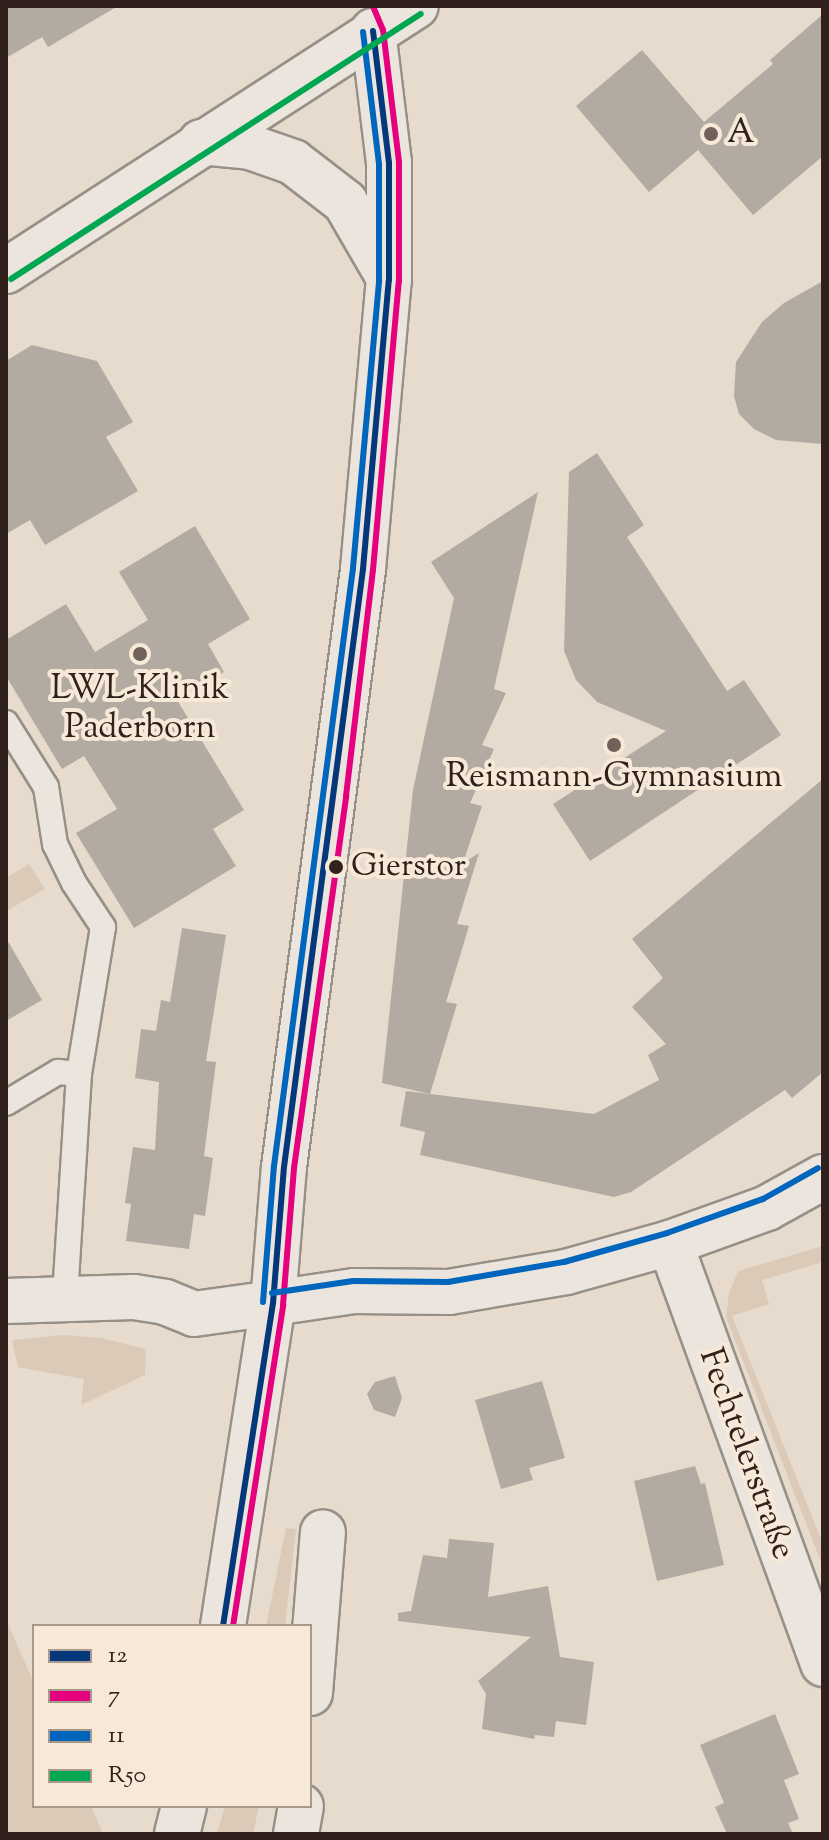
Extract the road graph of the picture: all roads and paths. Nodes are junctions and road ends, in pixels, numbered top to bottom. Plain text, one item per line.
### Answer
1 (416, 6) edge
2 (367, 18) edge
3 (201, 142) junction
4 (6, 271) edge
5 (389, 280) junction
6 (6, 723) edge
7 (79, 1074) junction
8 (6, 1103) edge
9 (817, 1184) edge
10 (670, 1243) junction
11 (65, 1299) junction
12 (6, 1301) edge
13 (273, 1303) junction
14 (323, 1533) dead end
15 (223, 1624) edge
16 (823, 1664) edge
17 (312, 1668) edge
18 (184, 1808) edge
19 (301, 1808) edge
20 (177, 1834) edge
21 (296, 1834) edge

1 - 2 main road
2 - 3 main road
2 - 5 main road
3 - 4 main road
3 - 5 main road
5 - 13 main road
6 - 7 lane
7 - 8 lane
7 - 11 lane
9 - 10 main road
10 - 13 main road
10 - 16 main road, Fechtelerstraße
11 - 12 main road
11 - 13 main road
13 - 15 main road
14 - 17 main road
18 - 20 main road
19 - 21 main road

